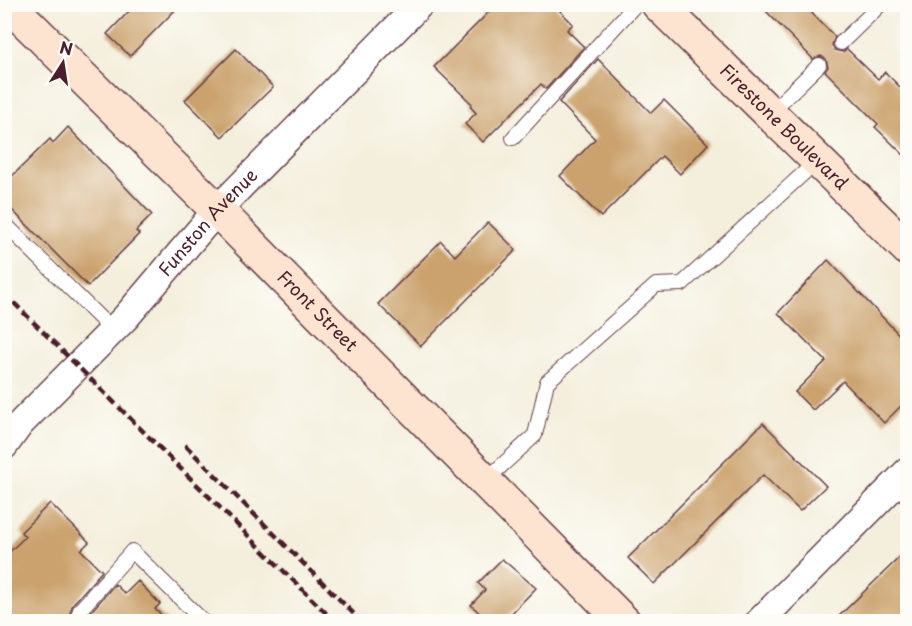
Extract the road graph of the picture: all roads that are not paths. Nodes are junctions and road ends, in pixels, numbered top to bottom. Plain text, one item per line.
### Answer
1 (8, 4) edge
2 (420, 4) edge
3 (636, 4) edge
4 (658, 4) edge
5 (881, 4) edge
6 (841, 43) dead end
7 (819, 65) dead end
8 (770, 114) junction
9 (513, 138) dead end
10 (817, 161) junction
11 (218, 210) junction
12 (4, 223) edge
13 (908, 249) edge
14 (113, 331) junction
15 (4, 446) edge
16 (908, 471) edge
17 (486, 480) junction
18 (76, 621) edge
19 (204, 621) edge
20 (624, 621) edge
21 (759, 621) edge

1 - 11 street, Front Street
2 - 11 street, Funston Avenue
3 - 9 lane
4 - 8 street, Firestone Boulevard
5 - 6 lane
7 - 8 lane
8 - 10 street, Firestone Boulevard
10 - 13 street, Firestone Boulevard
10 - 17 lane
11 - 14 street, Funston Avenue
11 - 17 street, Front Street
12 - 14 lane
14 - 15 street, Funston Avenue
16 - 21 street
17 - 20 street, Front Street
18 - 19 lane

